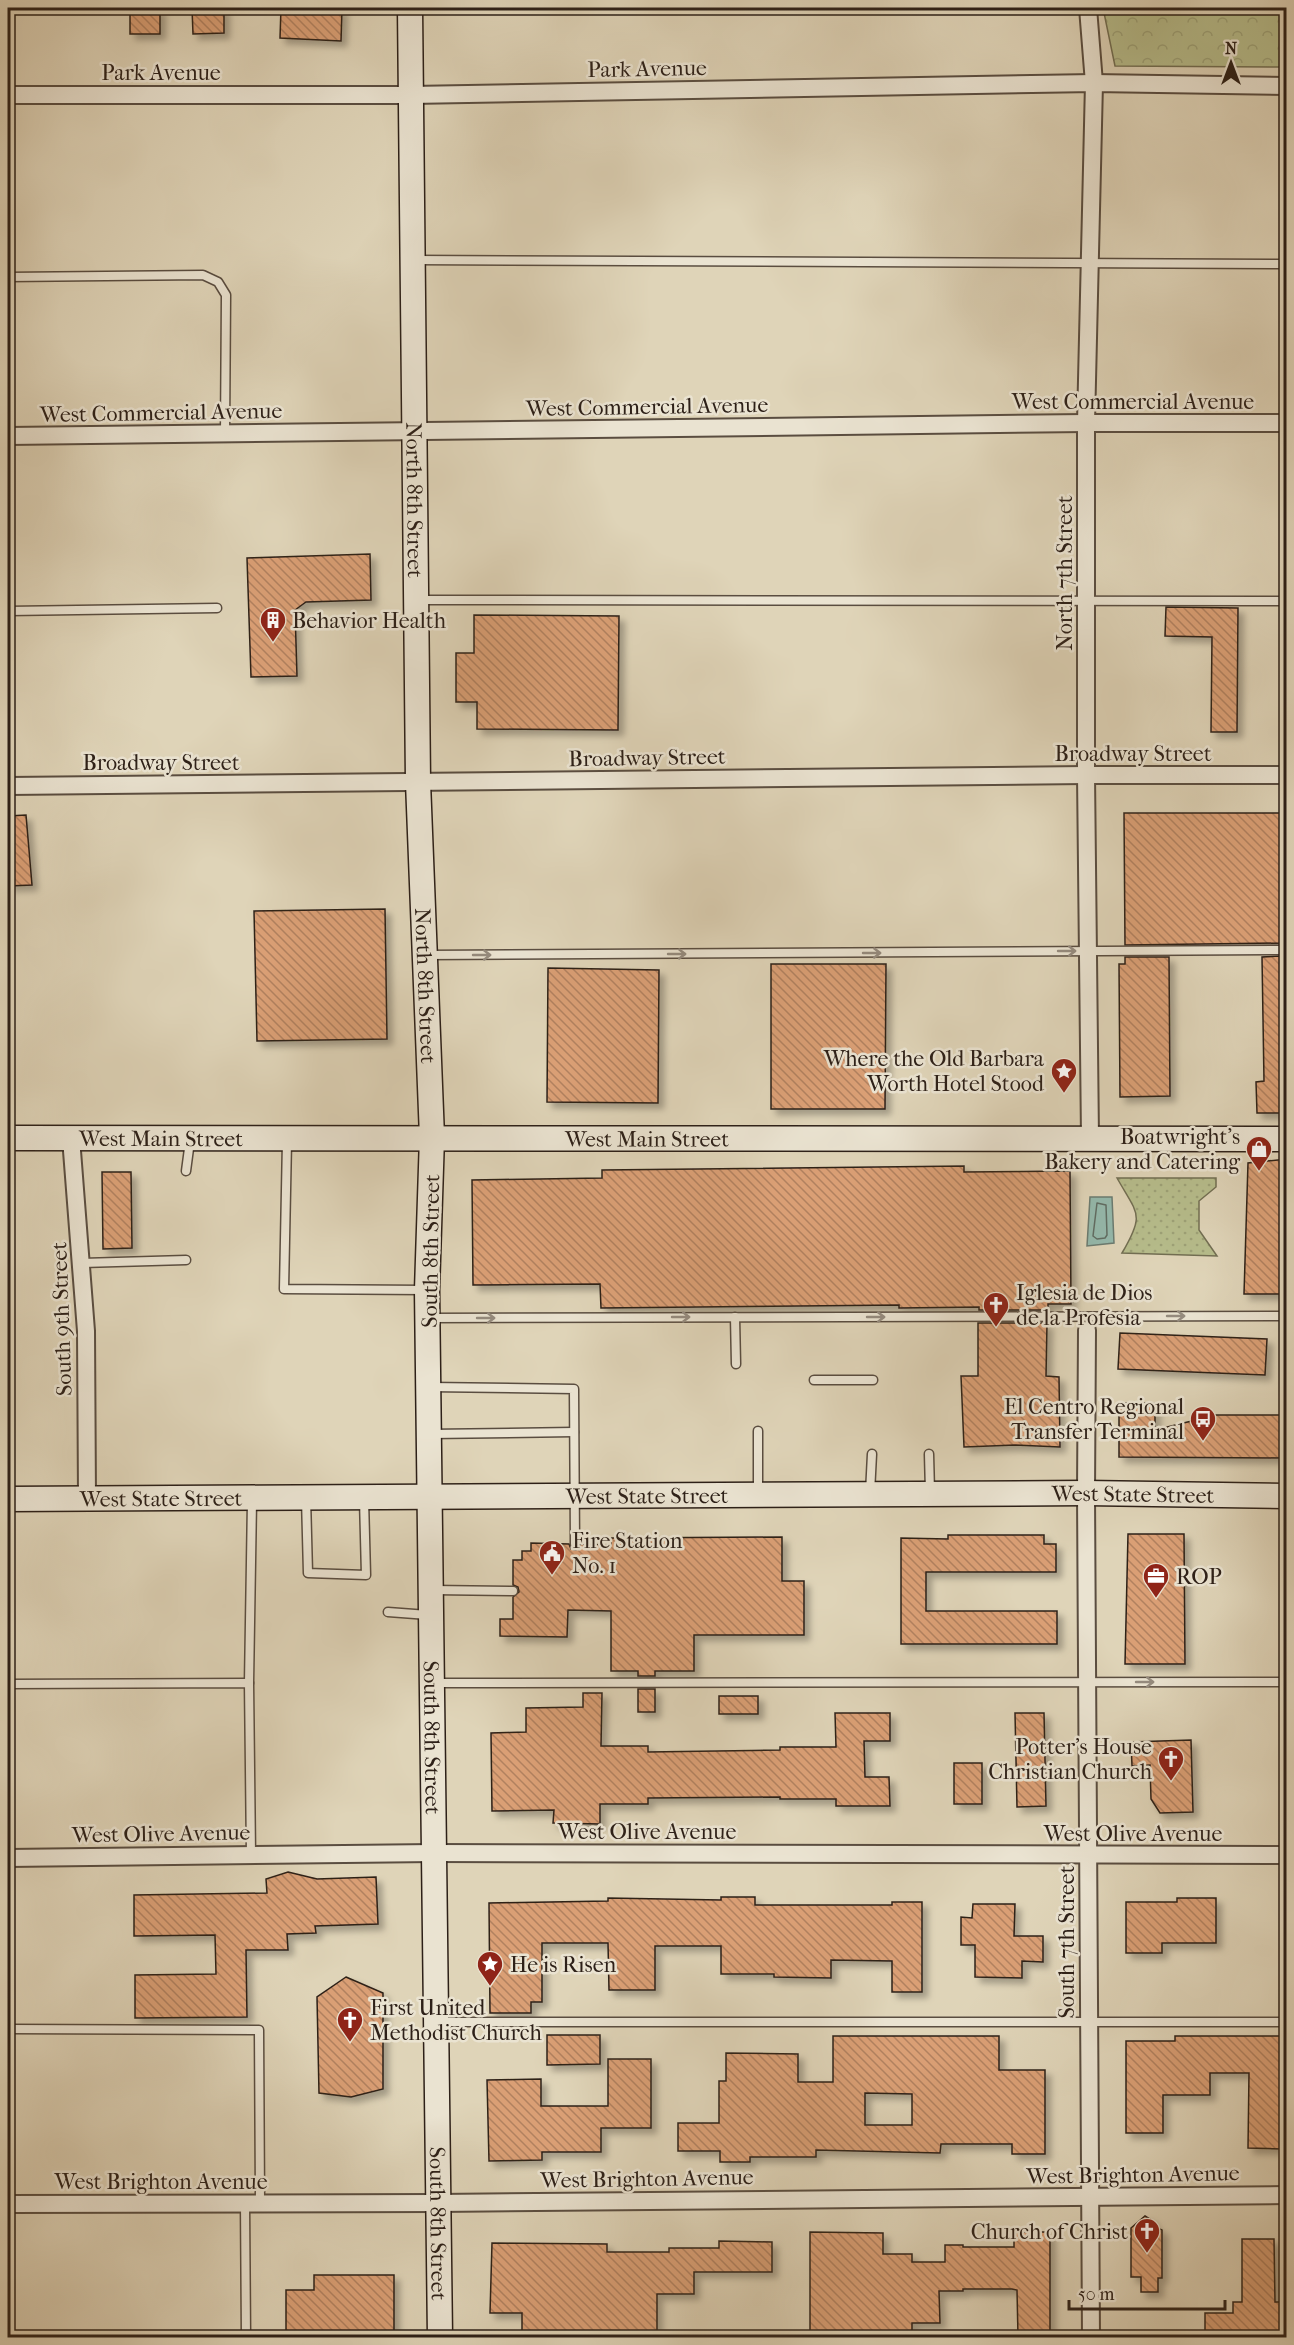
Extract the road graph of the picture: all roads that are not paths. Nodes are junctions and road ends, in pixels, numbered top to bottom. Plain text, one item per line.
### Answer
1 (410, 8) edge
2 (1088, 8) edge
3 (1094, 83) junction
4 (1287, 86) edge
5 (8, 94) edge
6 (411, 95) junction
7 (413, 260) junction
8 (1089, 264) junction
9 (1287, 264) edge
10 (8, 277) edge
11 (1086, 423) junction
12 (1287, 423) edge
13 (415, 432) junction
14 (225, 434) junction
15 (8, 436) edge
16 (417, 600) junction
17 (1086, 600) junction
18 (1287, 601) edge
19 (217, 608) dead end
20 (8, 611) edge
21 (1086, 775) junction
22 (1287, 775) edge
23 (418, 782) junction
24 (8, 786) edge
25 (1287, 950) edge
26 (1089, 951) junction
27 (424, 955) junction
28 (432, 1137) junction
29 (8, 1138) edge
30 (71, 1138) junction
31 (190, 1138) junction
32 (287, 1138) junction
33 (1090, 1138) junction
34 (1287, 1139) edge
35 (186, 1171) dead end
36 (186, 1260) dead end
37 (82, 1263) junction
38 (427, 1290) junction
39 (1287, 1316) edge
40 (735, 1317) junction
41 (428, 1318) junction
42 (1088, 1330) dead end
43 (736, 1364) dead end
44 (814, 1380) dead end
45 (873, 1380) dead end
46 (429, 1387) junction
47 (758, 1431) dead end
48 (574, 1432) junction
49 (429, 1434) junction
50 (872, 1454) dead end
51 (929, 1454) dead end
52 (1086, 1493) junction
53 (870, 1494) junction
54 (930, 1494) junction
55 (758, 1495) junction
56 (574, 1496) junction
57 (252, 1497) junction
58 (306, 1497) junction
59 (364, 1497) junction
60 (430, 1497) junction
61 (1287, 1497) edge
62 (87, 1498) junction
63 (8, 1499) edge
64 (575, 1544) dead end
65 (431, 1590) junction
66 (513, 1591) dead end
67 (388, 1612) dead end
68 (431, 1616) junction
69 (1087, 1682) junction
70 (1287, 1682) edge
71 (249, 1683) junction
72 (432, 1683) junction
73 (8, 1684) edge
74 (434, 1852) junction
75 (251, 1855) junction
76 (1088, 1855) junction
77 (1287, 1855) edge
78 (8, 1857) edge
79 (436, 2022) junction
80 (1287, 2022) edge
81 (1089, 2023) junction
82 (8, 2029) edge
83 (1287, 2194) edge
84 (1090, 2196) junction
85 (252, 2202) junction
86 (438, 2203) junction
87 (8, 2204) edge
88 (246, 2337) edge
89 (440, 2337) edge
90 (1091, 2337) edge

1 - 6 street, North 8th Street
2 - 3 street, North 7th Street
3 - 4 street, Park Avenue
3 - 6 street, Park Avenue
3 - 8 street, North 7th Street
5 - 6 street, Park Avenue
6 - 7 street, North 8th Street
7 - 8 lane
7 - 13 street, North 8th Street
8 - 9 lane
8 - 11 street, North 7th Street
10 - 14 lane
11 - 12 street, West Commercial Avenue
11 - 13 street, West Commercial Avenue
11 - 17 street, North 7th Street
13 - 14 street, West Commercial Avenue
13 - 16 street, North 8th Street
14 - 15 street, West Commercial Avenue
16 - 17 lane
16 - 23 street, North 8th Street
17 - 18 lane
17 - 21 street, North 7th Street
19 - 20 lane
21 - 22 street, Broadway Street
21 - 23 street, Broadway Street
21 - 26 street, North 7th Street
23 - 24 street, Broadway Street
23 - 27 street, North 8th Street
25 - 26 lane
27 -> 26 lane
26 - 33 street, North 7th Street
27 - 28 street, North 8th Street
28 - 32 street, West Main Street
28 - 33 street, West Main Street
28 - 38 street, South 8th Street
29 - 30 street, West Main Street
30 - 31 street, West Main Street
30 - 37 street, South 9th Street
31 - 32 street, West Main Street
31 - 35 lane
32 - 38 lane
33 - 34 street, West Main Street
36 - 37 lane
37 - 62 street, South 9th Street
38 - 41 street, South 8th Street
40 -> 39 lane
41 -> 40 lane
40 - 43 lane
41 - 46 street, South 8th Street
42 - 52 street, South 7th Street
44 - 45 lane
46 - 48 lane
46 - 49 street, South 8th Street
47 - 55 lane
48 - 49 lane
48 - 56 lane
49 - 60 street, South 8th Street
50 - 53 lane
51 - 54 lane
52 - 54 street, West State Street
52 - 61 street, West State Street
52 - 69 street, South 7th Street
53 - 54 street, West State Street
53 - 55 street, West State Street
55 - 56 street, West State Street
56 - 60 street, West State Street
56 - 64 lane
57 - 58 street, West State Street
57 - 62 street, West State Street
57 - 71 lane
58 - 59 street, West State Street
58 - 59 lane
59 - 60 street, West State Street
60 - 65 street, South 8th Street
62 - 63 street, West State Street
65 - 66 lane
65 - 68 street, South 8th Street
67 - 68 lane
68 - 72 street, South 8th Street
69 -> 70 lane
69 - 72 lane
69 - 76 street, South 7th Street
71 - 73 lane
71 - 75 lane
72 - 74 street, South 8th Street
74 - 75 street, West Olive Avenue
74 - 76 street, West Olive Avenue
74 - 79 street, South 8th Street
75 - 78 street, West Olive Avenue
76 - 77 street, West Olive Avenue
76 - 81 street, South 7th Street
79 - 81 lane
79 - 86 street, South 8th Street
80 - 81 lane
81 - 84 street, South 7th Street
82 - 85 lane
83 - 84 street, West Brighton Avenue
84 - 86 street, West Brighton Avenue
84 - 90 street, South 7th Street
85 - 86 street, West Brighton Avenue
85 - 87 street, West Brighton Avenue
85 - 88 lane
86 - 89 street, South 8th Street

